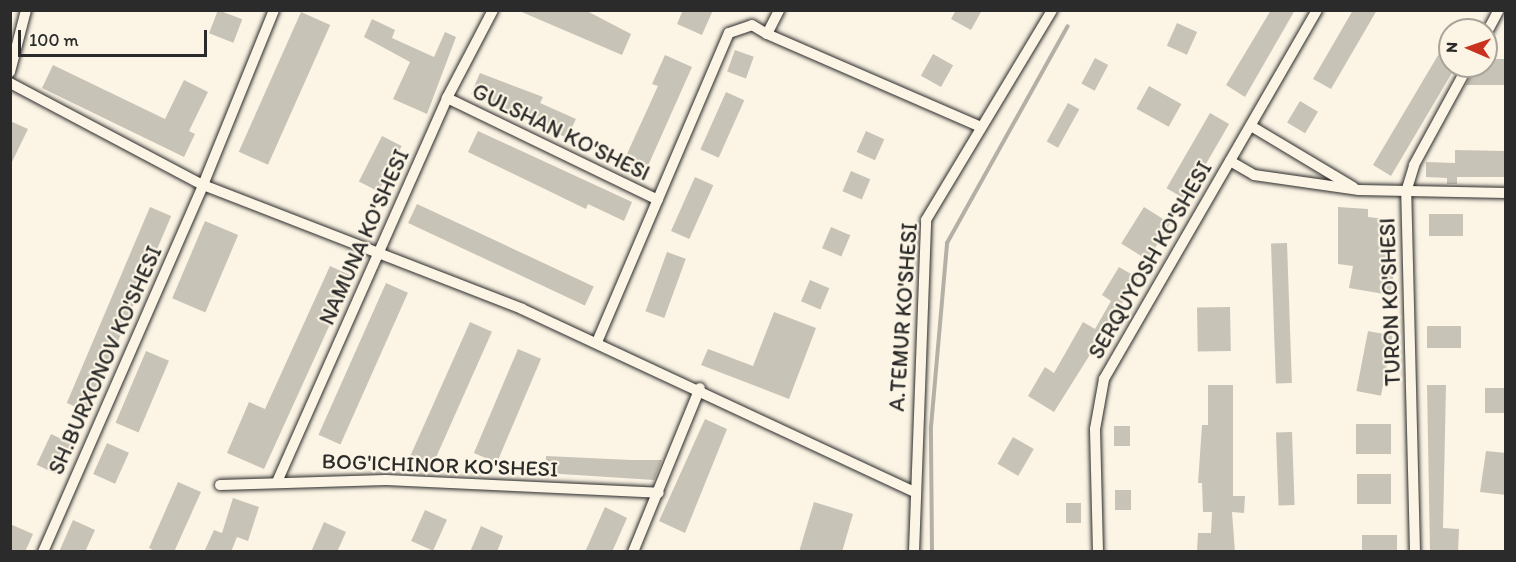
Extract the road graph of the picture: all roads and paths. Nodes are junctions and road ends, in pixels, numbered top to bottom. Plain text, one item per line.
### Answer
1 (26, 10) edge
2 (274, 10) edge
3 (492, 10) edge
4 (779, 10) edge
5 (1052, 10) edge
6 (1317, 10) edge
7 (767, 34) junction
8 (10, 72) edge
9 (1461, 78) edge
10 (10, 83) edge
11 (447, 98) junction
12 (1251, 126) junction
13 (981, 127) junction
14 (1230, 161) junction
15 (203, 185) junction
16 (1359, 190) junction
17 (1406, 192) junction
18 (1506, 193) edge
19 (658, 200) junction
20 (379, 250) junction
21 (597, 342) junction
22 (700, 388) junction
23 (277, 482) junction
24 (220, 485) dead end
25 (913, 491) junction
26 (659, 493) junction
27 (43, 552) edge
28 (633, 552) edge
29 (914, 552) edge
30 (1098, 552) edge
31 (1415, 552) edge

1 - 8 street
2 - 15 street, SH.BURXONOV KO'SHESI
3 - 11 street, NAMUNA KO'SHESI
4 - 7 street
5 - 13 street, A.TEMUR KO'SHESI
6 - 12 street, SERQUYOSH KO'SHESI
7 - 13 street
7 - 19 street
9 - 17 street, TURON KO'SHESI
10 - 15 street
11 - 19 street, GULSHAN KO'SHESI
11 - 20 street, NAMUNA KO'SHESI
12 - 14 street, SERQUYOSH KO'SHESI
12 - 16 street
13 - 25 street, A.TEMUR KO'SHESI
14 - 16 street
14 - 30 street, SERQUYOSH KO'SHESI
15 - 20 street
15 - 27 street, SH.BURXONOV KO'SHESI
16 - 17 street
17 - 18 street
17 - 31 street, TURON KO'SHESI
19 - 21 street
20 - 21 street
20 - 23 street, NAMUNA KO'SHESI
21 - 22 street
22 - 25 street
22 - 26 street
23 - 24 street, BOG'ICHINOR KO'SHESI
23 - 26 street, BOG'ICHINOR KO'SHESI
25 - 29 street, A.TEMUR KO'SHESI
26 - 28 street

